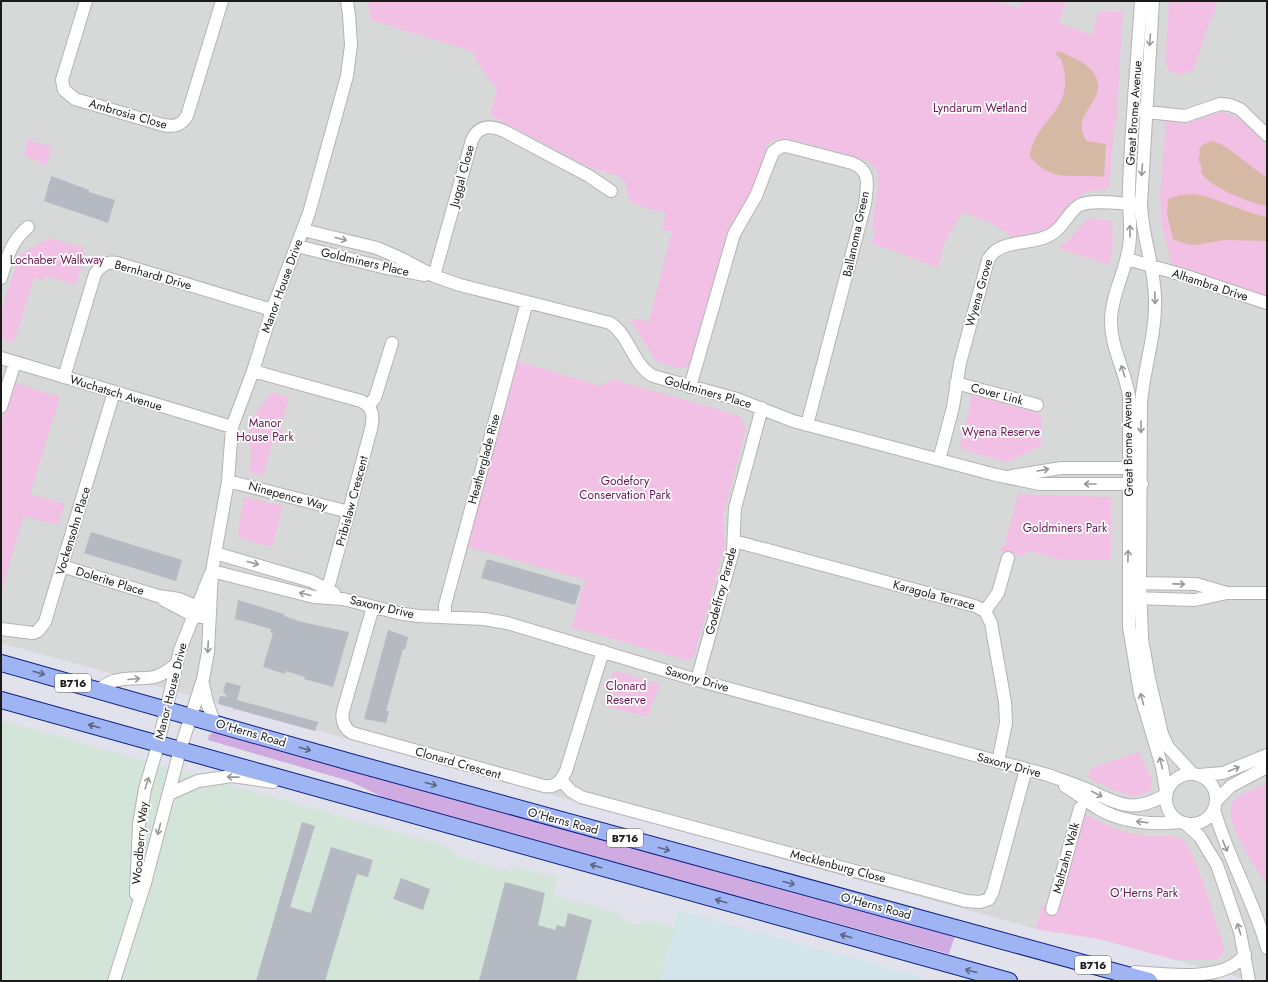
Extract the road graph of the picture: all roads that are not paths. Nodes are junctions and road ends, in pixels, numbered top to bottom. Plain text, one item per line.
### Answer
1 (86, 1) edge
2 (222, 1) edge
3 (346, 1) edge
4 (1141, 1) edge
5 (1153, 1) edge
6 (1140, 111) junction
7 (1267, 135) edge
8 (611, 191) dead end
9 (1135, 204) junction
10 (28, 226) dead end
11 (303, 230) junction
12 (297, 246) junction
13 (1127, 259) junction
14 (1153, 267) junction
15 (434, 276) junction
16 (1, 278) edge
17 (527, 302) junction
18 (1267, 303) edge
19 (272, 310) junction
20 (392, 344) dead end
21 (1, 358) edge
22 (15, 362) junction
23 (253, 371) junction
24 (64, 377) junction
25 (956, 383) junction
26 (690, 386) junction
27 (114, 392) junction
28 (1037, 405) dead end
29 (368, 406) junction
30 (1, 407) edge
31 (762, 408) junction
32 (807, 425) junction
33 (232, 427) junction
34 (939, 460) junction
35 (1129, 468) junction
36 (1141, 468) junction
37 (1005, 477) junction
38 (228, 481) junction
39 (1129, 484) junction
40 (1142, 484) junction
41 (349, 512) junction
42 (734, 541) junction
43 (216, 553) junction
44 (1008, 558) dead end
45 (62, 566) junction
46 (212, 571) junction
47 (1134, 583) junction
48 (325, 593) junction
49 (1227, 593) junction
50 (1267, 593) edge
51 (1134, 598) junction
52 (373, 607) junction
53 (985, 611) junction
54 (196, 612) junction
55 (209, 615) junction
56 (445, 617) junction
57 (1, 629) edge
58 (603, 651) junction
59 (1, 663) edge
60 (176, 664) junction
61 (203, 679) junction
62 (697, 680) junction
63 (98, 690) junction
64 (1, 700) edge
65 (167, 709) junction
66 (192, 716) junction
67 (214, 722) junction
68 (158, 745) junction
69 (180, 750) junction
70 (1267, 755) edge
71 (998, 762) junction
72 (1267, 767) edge
73 (1026, 769) junction
74 (1196, 774) junction
75 (1048, 775) junction
76 (561, 780) junction
77 (313, 788) junction
78 (1166, 793) junction
79 (169, 794) junction
80 (1215, 805) junction
81 (1080, 808) dead end
82 (1183, 823) junction
83 (1052, 909) dead end
84 (133, 919) junction
85 (1267, 948) edge
86 (1245, 954) junction
87 (1112, 970) junction
88 (114, 981) edge
89 (1009, 981) edge
90 (1149, 981) edge
91 (1249, 981) edge

1 - 2 street, Ambrosia Close
3 - 11 street, Manor House Drive
4 - 6 street, Great Brome Avenue
5 -> 6 street, Great Brome Avenue
6 - 7 street
6 - 9 street, Great Brome Avenue
8 - 15 street, Juggal Close
13 -> 9 street, Great Brome Avenue
9 - 14 street, Great Brome Avenue
9 - 25 street, Wyena Grove
10 - 16 street
11 - 12 street, Manor House Drive
11 -> 15 street, Goldminers Place
12 - 15 street, Goldminers Place
12 - 19 street, Manor House Drive
13 - 14 street, Alhambra Drive
35 -> 13 street, Great Brome Avenue
14 - 18 street, Alhambra Drive
14 -> 36 street, Great Brome Avenue
15 - 17 street, Goldminers Place
17 - 26 street, Goldminers Place
17 - 56 street, Heatherglade Rise
19 - 23 street, Manor House Drive
19 - 24 street, Bernhardt Drive
20 - 29 street
21 - 22 street, Wuchatsch Avenue
22 - 24 street, Wuchatsch Avenue
22 - 30 street
23 - 29 street
23 - 33 street, Manor House Drive
24 - 27 street, Wuchatsch Avenue
25 - 28 street, Cover Link
25 - 34 street, Wyena Grove
26 - 31 street, Goldminers Place
26 - 32 street, Ballanoma Green
27 - 33 street, Wuchatsch Avenue
27 - 45 street, Vockensohn Place
29 - 41 street, Pribislaw Crescent
31 - 32 street, Goldminers Place
31 - 42 street, Godeffroy Parade
32 - 34 street, Goldminers Place
33 - 38 street, Manor House Drive
34 - 37 street, Goldminers Place
35 - 36 street, Goldminers Place
37 -> 35 street, Goldminers Place
35 - 39 street, Great Brome Avenue
36 - 40 street, Great Brome Avenue
39 -> 37 street, Goldminers Place
38 - 41 street, Ninepence Way
38 - 43 street, Manor House Drive
39 - 40 street, Goldminers Place
47 -> 39 street, Great Brome Avenue
40 - 47 street, Great Brome Avenue
41 - 48 street, Pribislaw Crescent
42 - 53 street, Karagola Terrace
42 - 62 street, Godeffroy Parade
43 - 46 street, Manor House Drive
43 -> 48 street, Saxony Drive
44 - 53 street
45 - 54 street, Dolerite Place
45 - 57 street, Vockensohn Place
48 -> 46 street, Saxony Drive
46 - 54 street, Manor House Drive
46 - 55 street, Manor House Drive
47 -> 49 street
47 - 51 street, Great Brome Avenue
48 - 52 street, Saxony Drive
49 - 50 street
49 - 51 street
51 - 74 street, Great Brome Avenue
78 -> 51 street, Great Brome Avenue
52 - 56 street, Saxony Drive
52 - 76 street, Clonard Crescent
53 - 71 street, Karagola Terrace
54 - 55 street
54 - 60 street, Manor House Drive
55 -> 61 street, Manor House Drive
56 - 58 street, Saxony Drive
58 - 62 street, Saxony Drive
58 - 76 street
59 -> 63 main road, O'Herns Road / B716
63 -> 60 street
60 - 65 street, Manor House Drive
61 - 66 street, Manor House Drive
61 - 67 street
62 - 71 street, Saxony Drive
63 - 65 main road, O'Herns Road / B716
68 -> 64 main road
65 - 66 main road, O'Herns Road / B716
65 - 68 street, Manor House Drive
66 - 67 main road, O'Herns Road / B716
66 - 69 street, Manor House Drive
67 -> 87 main road, O'Herns Road / B716
68 - 69 main road
84 -> 68 street, Woodberry Way
69 - 77 main road
69 - 79 street, Woodberry Way
74 -> 70 street
71 - 73 street, Saxony Drive
72 - 80 street
73 - 75 street, Saxony Drive
73 - 76 street, Mecklenburg Close
74 - 78 street
74 - 80 street
75 -> 78 street, Saxony Drive
82 -> 75 street, Saxony Drive
77 -> 79 street
89 -> 77 main road
78 - 82 street
79 -> 84 street, Woodberry Way
80 - 82 street
80 -> 85 street
81 - 83 street, Maltzahn Walk
86 -> 82 street
84 - 88 street, Woodberry Way
86 - 87 street
86 - 91 street
87 - 90 main road, O'Herns Road / B716

